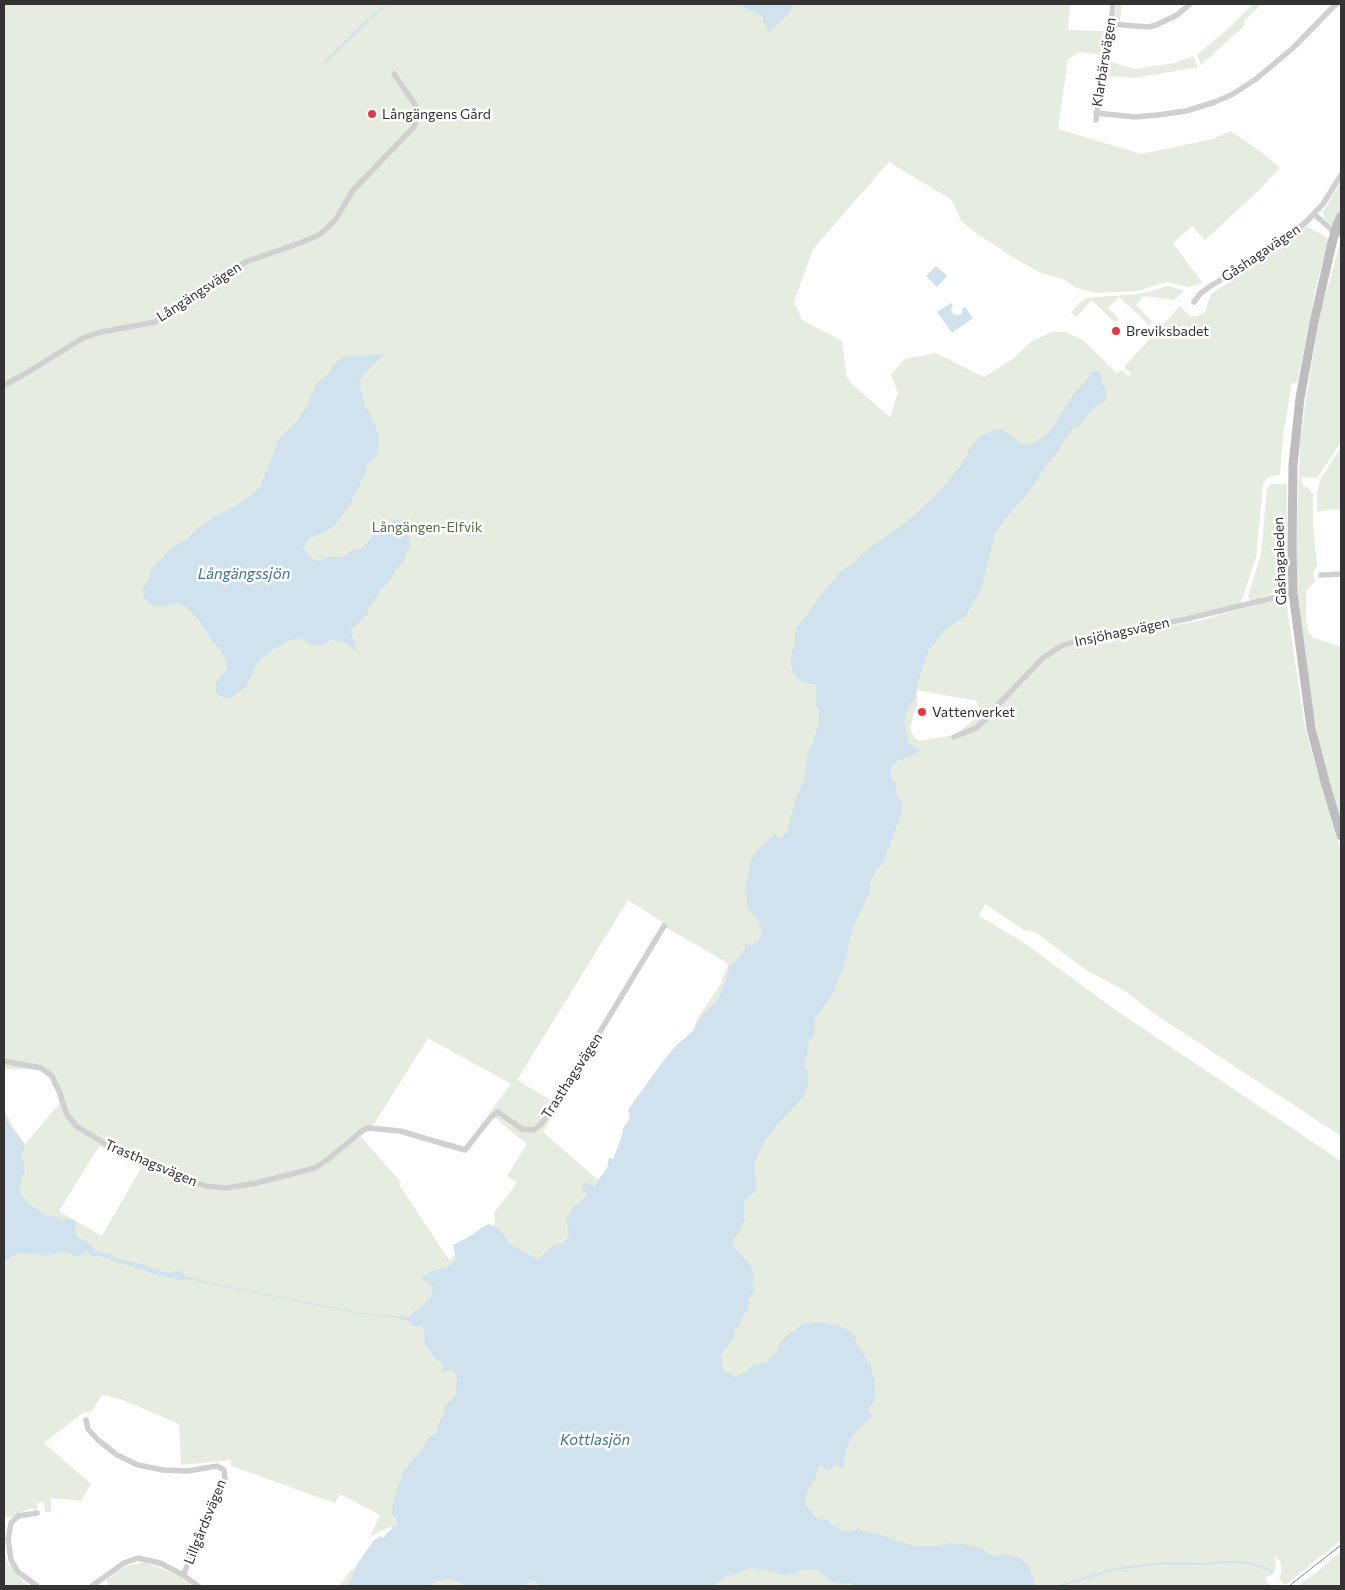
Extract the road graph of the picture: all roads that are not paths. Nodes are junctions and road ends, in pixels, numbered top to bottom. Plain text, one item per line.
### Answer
1 (1113, 4) edge
2 (1190, 4) edge
3 (1336, 4) edge
4 (1111, 24) junction
5 (394, 74) dead end
6 (1096, 113) junction
7 (1096, 120) dead end
8 (1341, 175) edge
9 (1314, 214) junction
10 (1341, 216) edge
11 (1340, 231) edge
12 (1194, 302) dead end
13 (4, 385) edge
14 (1341, 574) edge
15 (1321, 575) dead end
16 (1293, 592) junction
17 (954, 737) dead end
18 (1341, 836) edge
19 (664, 926) dead end
20 (4, 1061) edge
21 (86, 1420) dead end
22 (37, 1513) dead end
23 (183, 1575) junction
24 (37, 1586) edge
25 (92, 1586) edge
26 (198, 1586) edge

1 - 4 street, Klarbärsvägen
2 - 4 street
3 - 6 street
4 - 6 street, Klarbärsvägen
5 - 13 street, Långängsvägen
6 - 7 street, Klarbärsvägen
8 - 9 street, Gåshagavägen
9 - 11 street
9 - 12 street, Gåshagavägen
10 - 11 main road, Gåshagaleden
11 - 16 main road, Gåshagaleden, bridge
14 - 15 street
16 - 17 street, Insjöhagsvägen
16 - 18 main road, Gåshagaleden
19 - 20 street, Trasthagsvägen
21 - 23 street, Lillgårdsvägen
22 - 24 street
23 - 25 street
23 - 26 street

